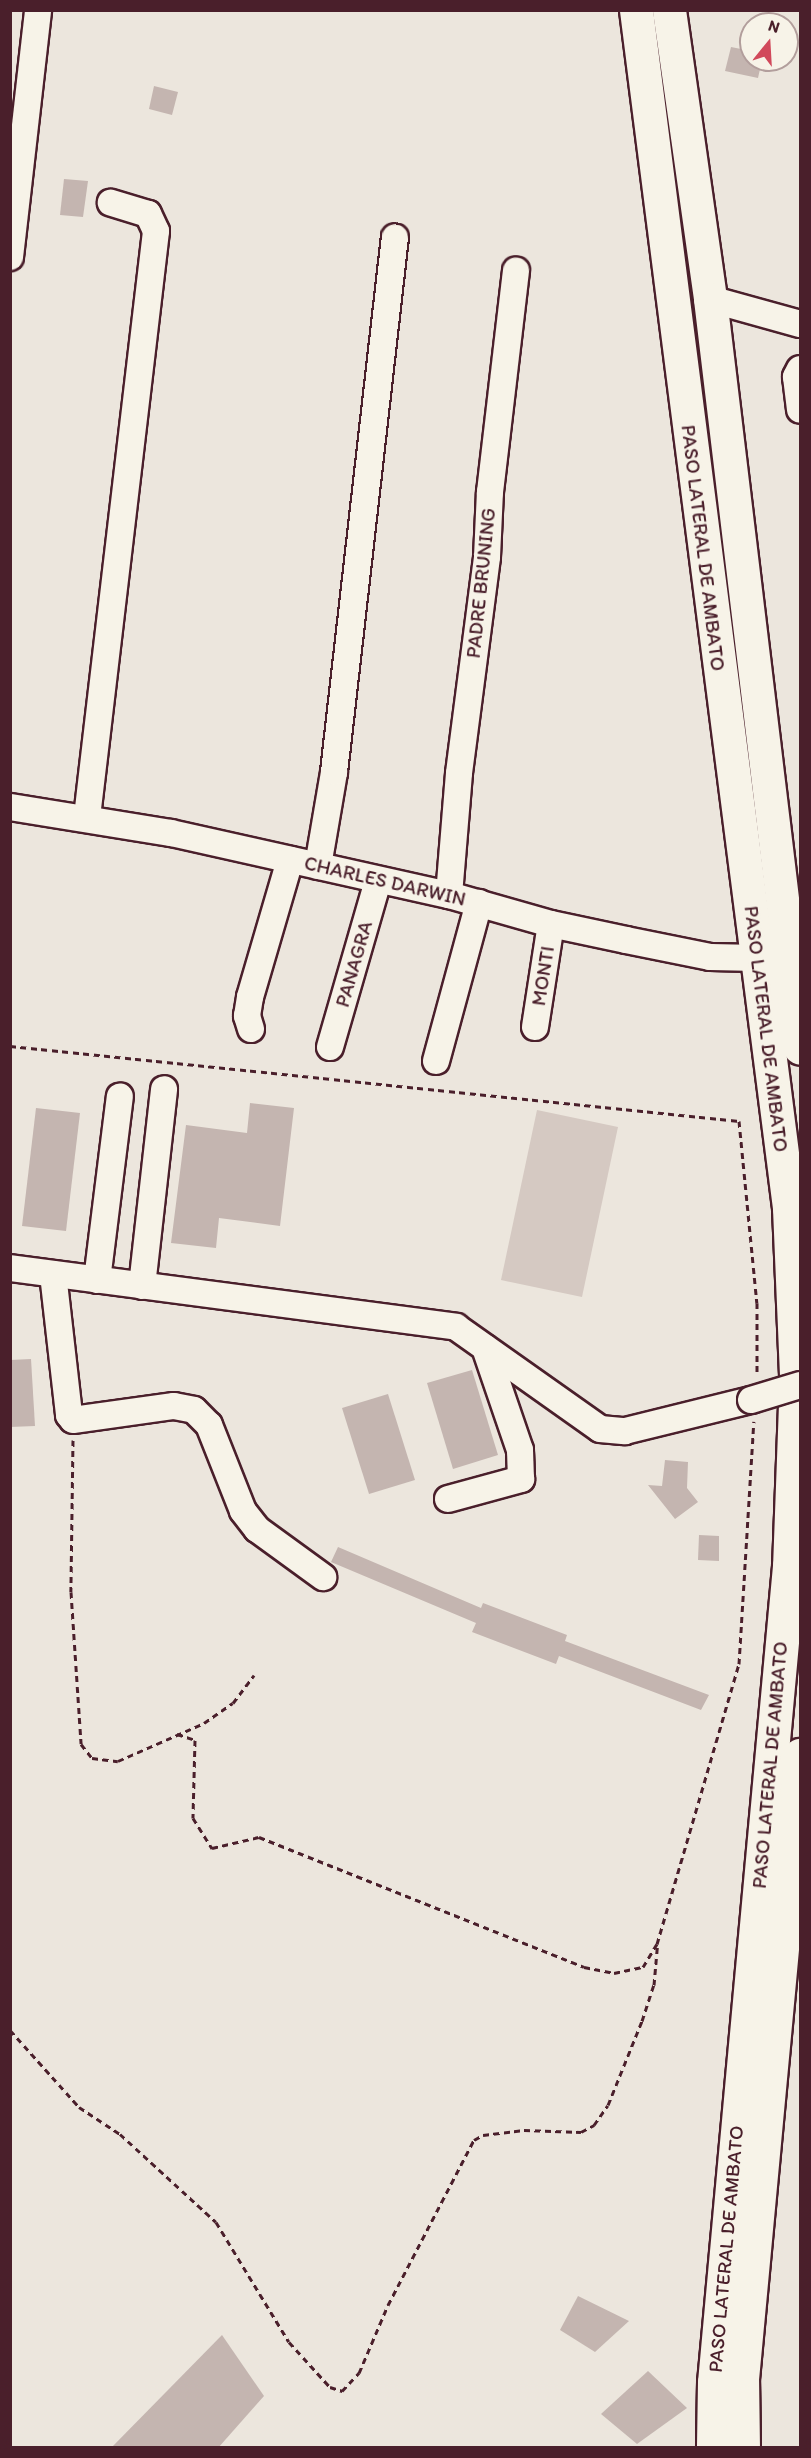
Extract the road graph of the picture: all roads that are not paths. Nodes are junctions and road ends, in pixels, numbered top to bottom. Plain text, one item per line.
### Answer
1 (38, 10) edge
2 (636, 10) edge
3 (669, 10) edge
4 (111, 203) dead end
5 (395, 237) dead end
6 (10, 257) edge
7 (516, 271) dead end
8 (710, 299) junction
9 (801, 324) edge
10 (801, 369) edge
11 (801, 410) edge
12 (760, 727) junction
13 (726, 731) junction
14 (10, 807) edge
15 (87, 818) junction
16 (290, 860) junction
17 (318, 866) junction
18 (378, 881) junction
19 (449, 895) junction
20 (479, 903) junction
21 (551, 924) junction
22 (758, 958) junction
23 (535, 1027) dead end
24 (251, 1029) dead end
25 (330, 1047) dead end
26 (801, 1047) edge
27 (436, 1061) dead end
28 (164, 1089) dead end
29 (120, 1096) dead end
30 (10, 1268) edge
31 (53, 1275) junction
32 (97, 1280) junction
33 (142, 1286) junction
34 (485, 1348) junction
35 (801, 1385) edge
36 (448, 1499) dead end
37 (324, 1577) dead end
38 (801, 1755) edge
39 (714, 2448) edge
40 (743, 2448) edge

1 - 6 street
2 - 13 highway, PASO LATERAL DE AMBATO
3 - 8 highway, PASO LATERAL DE AMBATO
4 - 15 street
5 - 17 street
7 - 19 street, PADRE BRUNING
8 - 9 street
8 - 12 highway, PASO LATERAL DE AMBATO
10 - 11 street
12 - 13 highway
12 - 26 highway, PASO LATERAL DE AMBATO
13 - 22 highway, PASO LATERAL DE AMBATO
14 - 15 street, CHARLES DARWIN
15 - 16 street, CHARLES DARWIN
16 - 17 street, CHARLES DARWIN
16 - 24 street
17 - 18 street, CHARLES DARWIN
18 - 19 street, CHARLES DARWIN
18 - 25 street, PANAGRA
19 - 20 street, CHARLES DARWIN
20 - 21 street, CHARLES DARWIN
20 - 27 street
21 - 22 street, CHARLES DARWIN
21 - 23 street, MONTI
22 - 39 highway, PASO LATERAL DE AMBATO
28 - 33 street
29 - 32 street
30 - 31 street
31 - 32 street
31 - 37 street
32 - 33 street
33 - 34 street
34 - 35 street, bridge
34 - 36 street
38 - 40 highway, PASO LATERAL DE AMBATO

